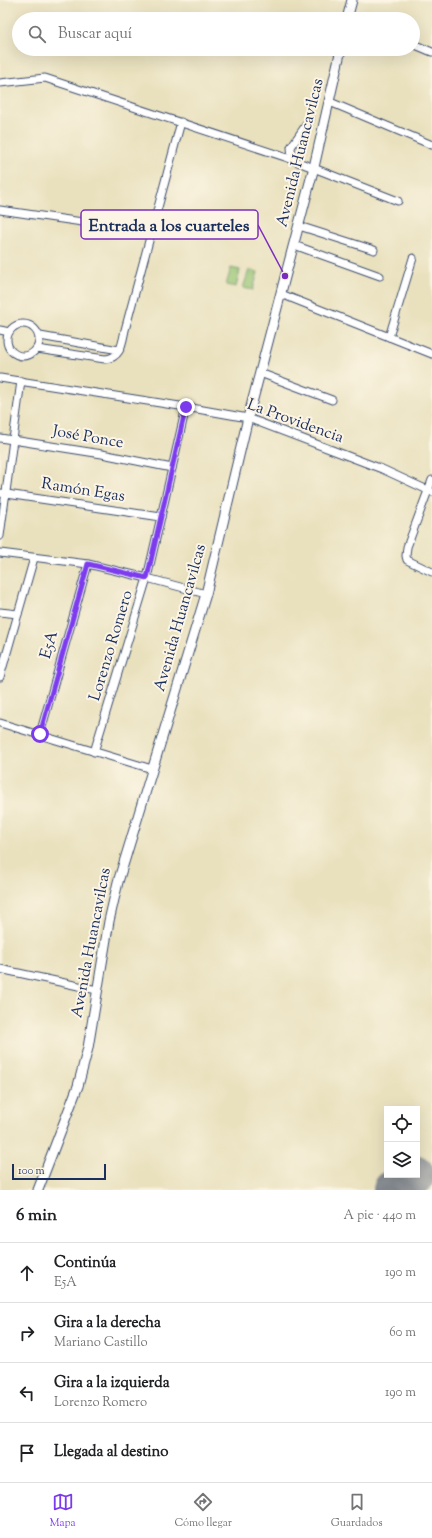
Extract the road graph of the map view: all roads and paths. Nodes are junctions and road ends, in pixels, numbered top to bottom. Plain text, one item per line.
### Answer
1 (352, 0) edge
2 (350, 12) edge
3 (420, 47) edge
4 (432, 52) edge
5 (340, 56) edge
6 (0, 83) edge
7 (330, 102) junction
8 (310, 119) dead end
9 (181, 122) junction
10 (432, 145) edge
11 (292, 159) junction
12 (314, 167) junction
13 (398, 201) dead end
14 (0, 210) edge
15 (299, 226) junction
16 (151, 232) junction
17 (294, 245) junction
18 (374, 250) dead end
19 (413, 258) dead end
20 (380, 276) dead end
21 (281, 294) junction
22 (0, 330) edge
23 (9, 332) junction
24 (40, 336) junction
25 (390, 337) junction
26 (4, 344) edge
27 (37, 349) junction
28 (119, 350) junction
29 (432, 354) edge
30 (260, 373) junction
31 (0, 378) edge
32 (20, 381) junction
33 (332, 400) dead end
34 (186, 407) junction
35 (248, 418) junction
36 (0, 438) edge
37 (13, 440) junction
38 (172, 468) junction
39 (432, 480) edge
40 (430, 491) edge
41 (3, 493) edge
42 (161, 517) junction
43 (0, 536) edge
44 (0, 553) edge
45 (34, 558) junction
46 (88, 564) junction
47 (432, 572) edge
48 (147, 578) junction
49 (206, 594) junction
50 (0, 612) edge
51 (18, 614) junction
52 (0, 677) edge
53 (0, 723) edge
54 (40, 734) junction
55 (94, 752) junction
56 (152, 769) junction
57 (0, 969) edge
58 (96, 990) junction
59 (38, 1190) edge

1 - 2 street
3 - 4 street
5 - 7 street, Avenida Huancavilcas
6 - 9 street
7 - 10 street
7 - 12 street, Avenida Huancavilcas
8 - 11 street
9 - 11 street
9 - 16 street
11 - 12 street
12 - 13 street
12 - 15 street, Avenida Huancavilcas
14 - 16 street
15 - 17 street, Avenida Huancavilcas
15 - 18 street
16 - 28 street
17 - 20 street
17 - 21 street, Avenida Huancavilcas
19 - 25 street
21 - 25 street
21 - 30 street, Avenida Huancavilcas
22 - 23 street
23 - 24 street
23 - 26 street
24 - 27 street
24 - 28 street
25 - 29 street
26 - 27 street
27 - 28 street
30 - 33 street
30 - 35 street, Avenida Huancavilcas
31 - 32 street, La Providencia
32 - 34 street, La Providencia
32 - 37 street
34 - 35 street, La Providencia
34 - 38 street, Lorenzo Romero
35 - 40 street, La Providencia
35 - 49 street, Avenida Huancavilcas
36 - 37 street, José Ponce
37 - 38 street, José Ponce
37 - 41 street
38 - 42 street, Lorenzo Romero
39 - 40 street
40 - 47 street
41 - 42 street, Ramón Egas
41 - 43 street
42 - 48 street, Lorenzo Romero
44 - 45 street
45 - 46 street
45 - 51 street
46 - 48 street
46 - 54 street, E5A
48 - 49 street
48 - 55 street, Lorenzo Romero
49 - 56 street, Avenida Huancavilcas
50 - 51 street
51 - 52 street
53 - 54 street
54 - 55 street
55 - 56 street
56 - 58 street, Avenida Huancavilcas
57 - 58 street
58 - 59 street, Avenida Huancavilcas

